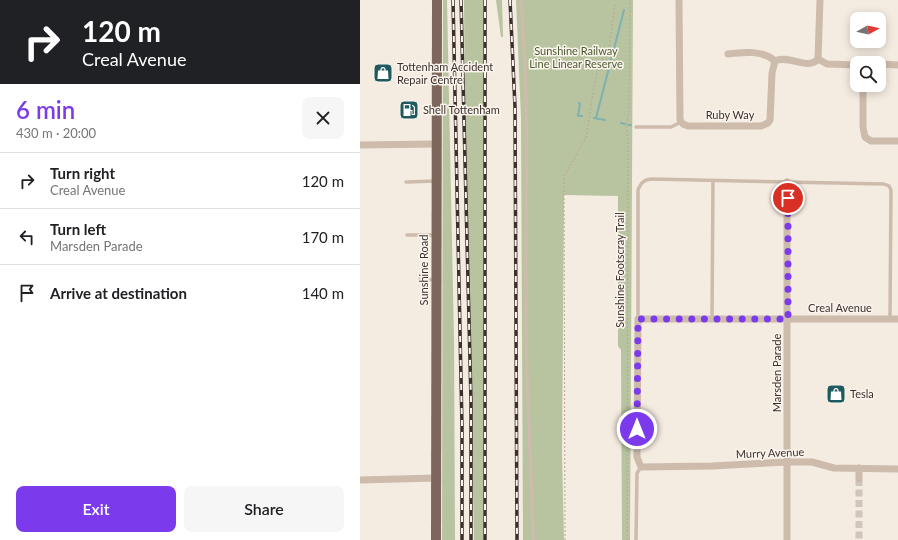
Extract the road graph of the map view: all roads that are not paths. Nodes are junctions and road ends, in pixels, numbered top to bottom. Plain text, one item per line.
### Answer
1 (437, 0) edge
2 (521, 0) edge
3 (679, 0) edge
4 (820, 0) edge
5 (728, 54) dead end
6 (818, 59) junction
7 (775, 61) junction
8 (886, 64) edge
9 (898, 64) edge
10 (850, 65) edge
11 (863, 92) edge
12 (681, 122) junction
13 (636, 127) dead end
14 (898, 141) edge
15 (436, 144) junction
16 (360, 145) edge
17 (437, 181) junction
18 (713, 181) junction
19 (406, 182) dead end
20 (788, 182) junction
21 (436, 234) junction
22 (407, 235) dead end
23 (420, 279) dead end
24 (436, 280) junction
25 (638, 319) junction
26 (712, 319) junction
27 (788, 319) junction
28 (890, 319) junction
29 (898, 319) edge
30 (787, 462) junction
31 (641, 468) junction
32 (859, 468) junction
33 (898, 468) edge
34 (436, 478) junction
35 (859, 479) tunnel mouth
36 (360, 480) edge
37 (436, 540) edge
38 (533, 540) edge
39 (636, 540) edge
40 (787, 540) edge

1 - 15 main road, Sunshine Road
2 - 38 lane
3 - 12 street
4 - 6 street
5 - 7 street
6 - 7 street
6 - 10 street
7 - 12 street, Ruby Way
8 - 9 street
11 - 14 street
12 - 13 lane, Ruby Way
15 - 16 street
15 - 17 main road, Sunshine Road
17 - 19 lane
17 - 21 main road, Sunshine Road
18 - 20 lane
18 - 25 lane
18 - 26 lane
20 - 27 street, Marsden Parade
20 - 28 lane
21 - 22 lane
21 - 24 main road, Sunshine Road
23 - 24 lane
24 - 34 main road, Sunshine Road
25 - 26 street, Creal Avenue
25 - 31 street
26 - 27 street, Creal Avenue
27 - 28 street, Creal Avenue
27 - 30 street, Marsden Parade
28 - 29 street, Creal Avenue
30 - 31 street, Murry Avenue
30 - 32 street, Murry Avenue
30 - 40 street, Marsden Parade
31 - 39 lane
32 - 33 street, Murry Avenue
32 - 35 street
34 - 36 street
34 - 37 main road, Sunshine Road

